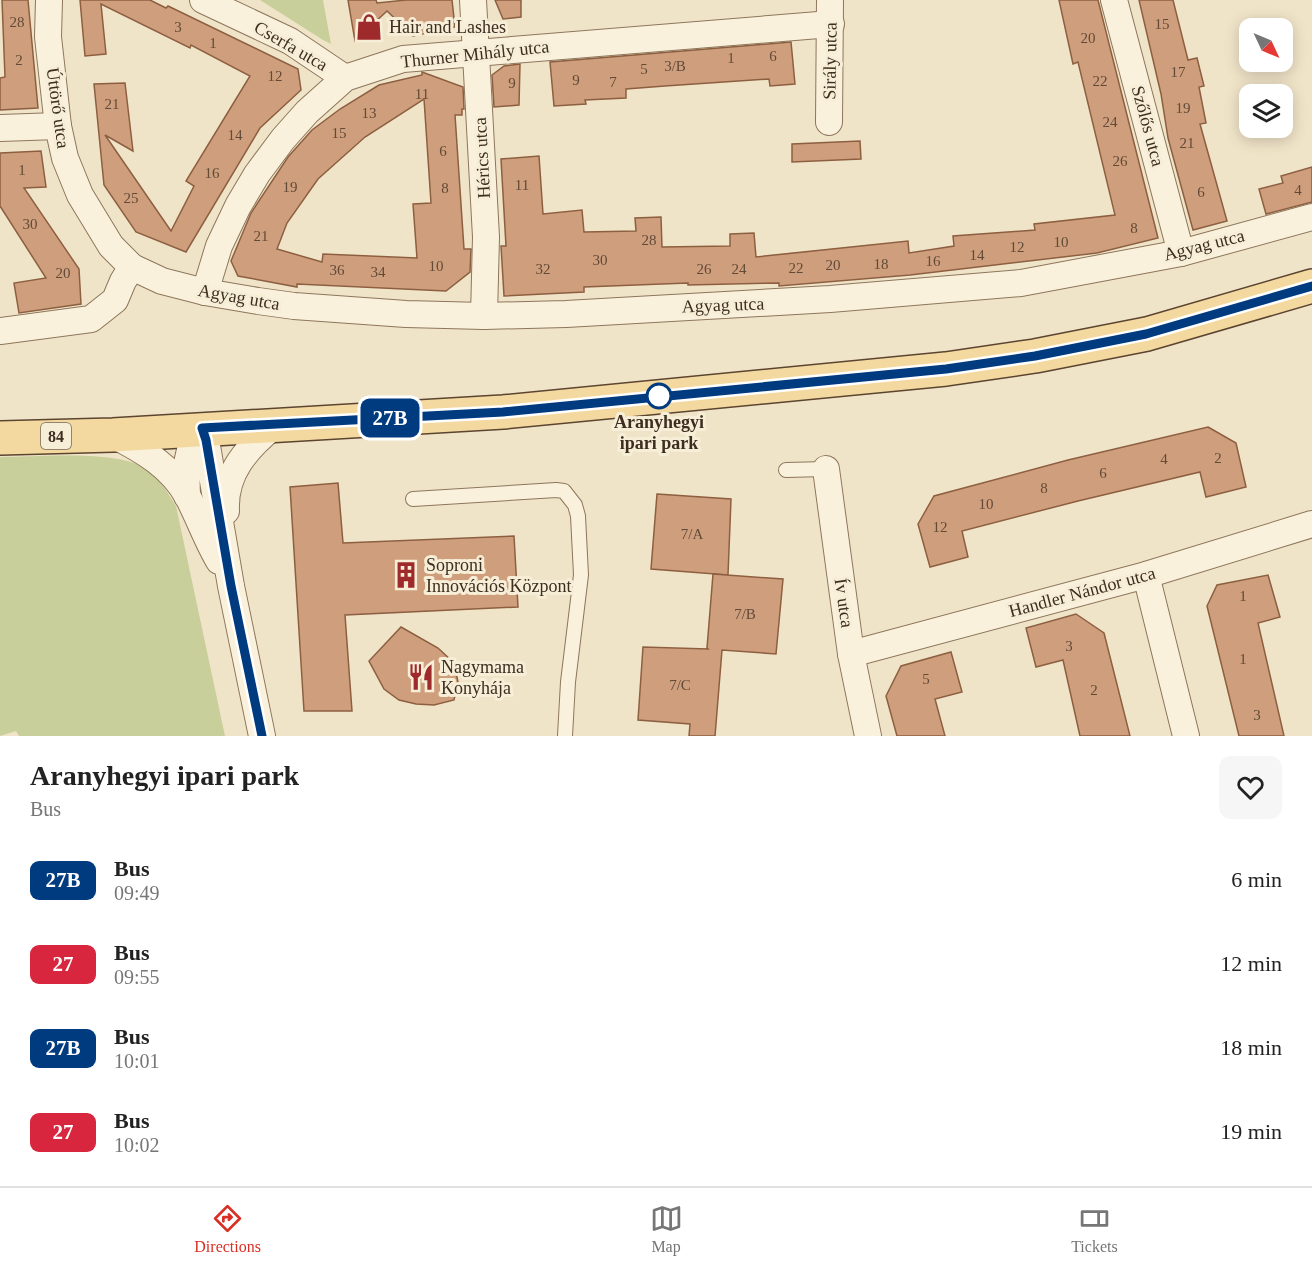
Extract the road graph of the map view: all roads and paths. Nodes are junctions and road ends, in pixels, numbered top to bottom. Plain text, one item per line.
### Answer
1 (49, 0) edge
2 (473, 0) edge
3 (1114, 0) edge
4 (209, 1) edge
5 (830, 12) edge
6 (477, 52) junction
7 (345, 78) junction
8 (829, 122) dead end
9 (58, 126) junction
10 (0, 128) edge
11 (1312, 217) edge
12 (1181, 253) junction
13 (132, 267) junction
14 (1312, 286) edge
15 (205, 292) junction
16 (484, 316) junction
17 (0, 331) edge
18 (274, 426) junction
19 (202, 428) junction
20 (113, 435) junction
21 (0, 438) edge
22 (826, 469) joint
23 (786, 470) dead end
24 (187, 496) junction
25 (413, 499) dead end
26 (1312, 524) edge
27 (1146, 575) junction
28 (231, 586) junction
29 (851, 654) junction
30 (262, 736) edge
31 (565, 736) edge
32 (868, 736) edge
33 (1186, 736) edge

1 - 9 street, Úttörő utca
2 - 6 street, Hérics utca
3 - 12 street, Szőlős utca
4 - 7 street, Cserfa utca
5 - 6 street, Thurner Mihály utca
5 - 8 street, Sirály utca
6 - 7 street, Thurner Mihály utca
6 - 16 street, Hérics utca
7 - 15 street, Thurner Mihály utca
9 - 10 street
9 - 13 street, Úttörő utca
11 - 12 street, Agyag utca
12 - 16 street, Agyag utca
13 - 15 street, Agyag utca
13 - 17 street
14 - 18 main road, 84
15 - 16 street, Agyag utca
18 - 19 main road, 84
18 - 28 street
19 - 20 main road, 84
19 - 24 street
19 - 28 street
20 - 21 main road, 84
20 - 24 street
22 - 23 lane
22 - 29 street, Ív utca
24 - 28 street
25 - 31 lane
26 - 27 street, Handler Nándor utca
27 - 29 street, Handler Nándor utca
27 - 33 street
28 - 30 street
29 - 32 street, Ív utca

